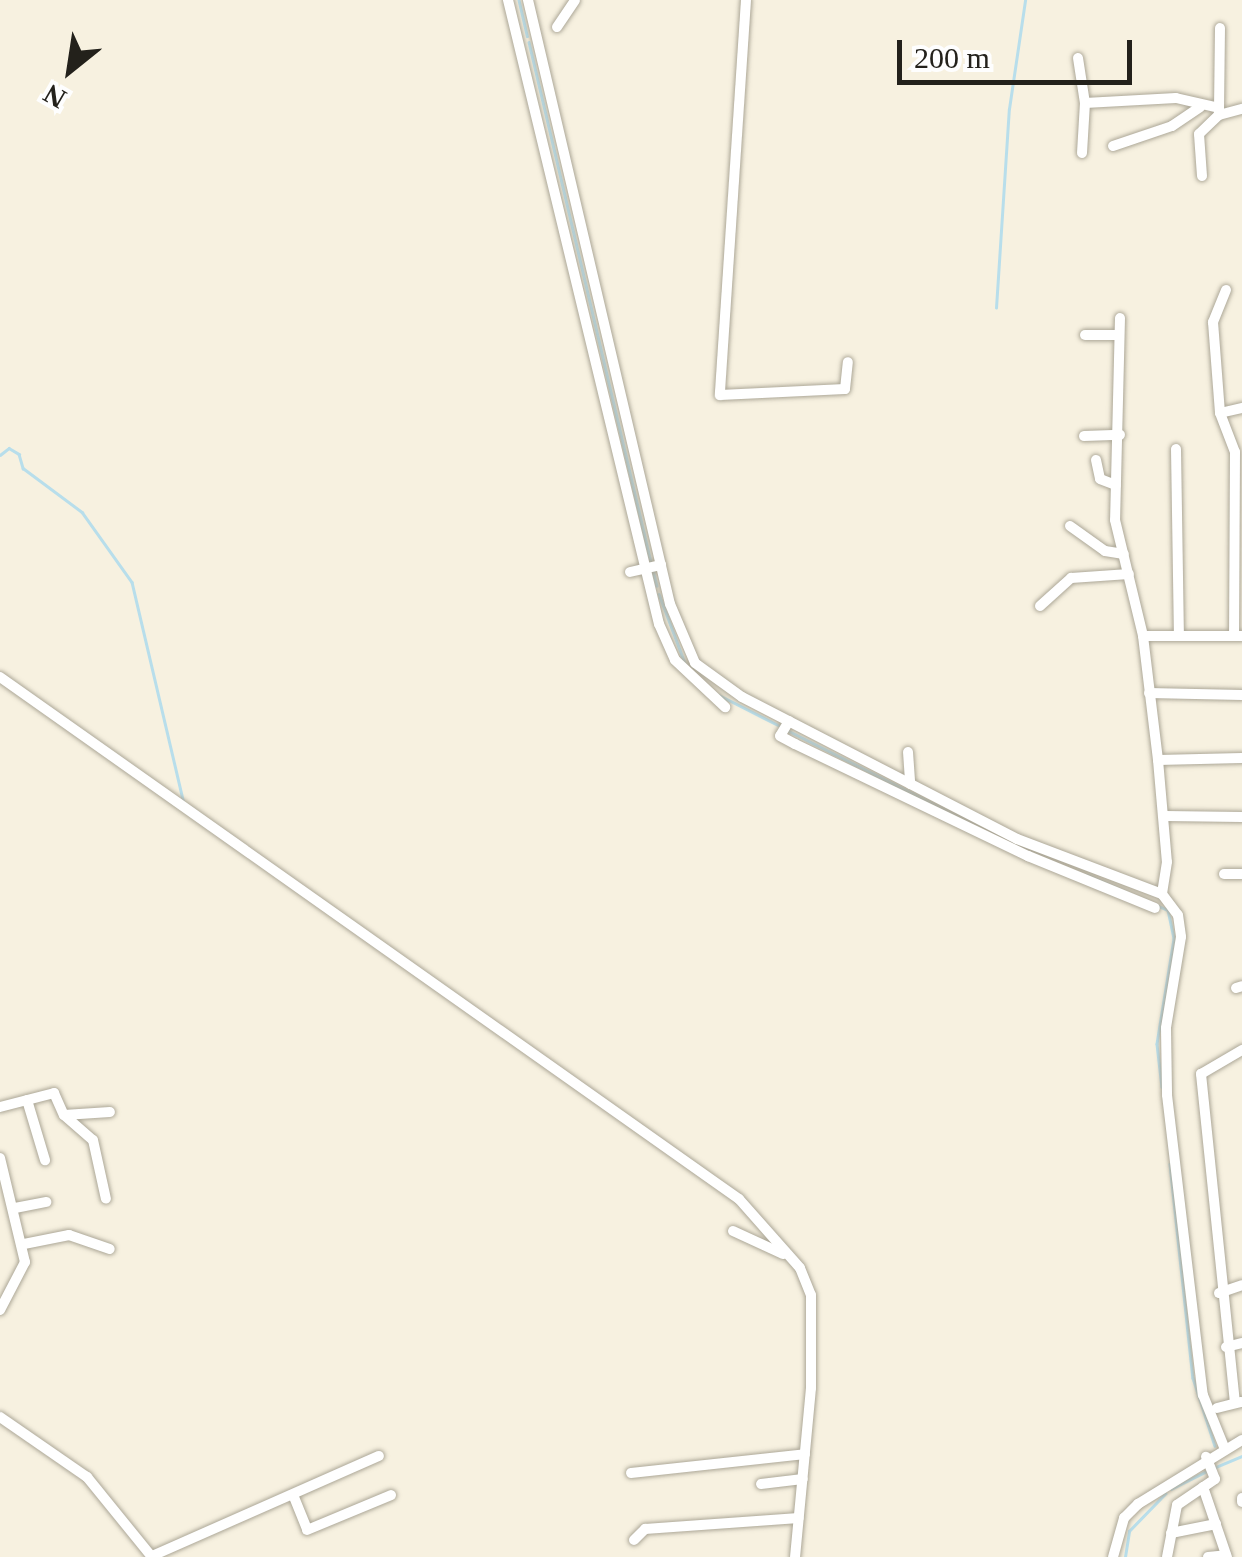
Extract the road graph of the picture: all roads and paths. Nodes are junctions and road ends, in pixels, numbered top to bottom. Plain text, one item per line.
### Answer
1 (508, 0) edge
2 (528, 0) edge
3 (746, 0) edge
4 (570, 3) edge
5 (557, 28) dead end
6 (1220, 28) dead end
7 (537, 38) junction
8 (520, 41) junction
9 (1078, 58) dead end
10 (1085, 103) junction
11 (1200, 106) junction
12 (1242, 109) edge
13 (1219, 112) junction
14 (1112, 146) dead end
15 (1082, 153) dead end
16 (1202, 176) dead end
17 (1226, 290) dead end
18 (1120, 318) dead end
19 (1085, 335) dead end
20 (1116, 335) junction
21 (848, 362) dead end
22 (1242, 408) edge
23 (1220, 413) junction
24 (1120, 435) junction
25 (1084, 436) dead end
26 (1176, 449) dead end
27 (1096, 460) dead end
28 (1116, 486) junction
29 (1070, 526) dead end
30 (1124, 554) junction
31 (661, 565) junction
32 (643, 569) junction
33 (630, 572) dead end
34 (1130, 574) junction
35 (666, 588) junction
36 (650, 592) junction
37 (1040, 606) dead end
38 (1142, 636) junction
39 (1179, 636) junction
40 (1238, 636) edge
41 (0, 677) edge
42 (1149, 693) junction
43 (1242, 695) edge
44 (724, 707) dead end
45 (788, 721) junction
46 (908, 752) dead end
47 (1242, 758) edge
48 (1158, 760) junction
49 (910, 784) junction
50 (1164, 816) junction
51 (1242, 816) edge
52 (1224, 874) dead end
53 (1242, 874) edge
54 (1162, 894) junction
55 (1155, 908) dead end
56 (1242, 1050) edge
57 (27, 1100) junction
58 (0, 1108) edge
59 (110, 1112) dead end
60 (64, 1115) junction
61 (0, 1158) edge
62 (45, 1160) dead end
63 (106, 1199) dead end
64 (46, 1202) dead end
65 (15, 1208) junction
66 (734, 1231) dead end
67 (24, 1244) junction
68 (110, 1250) dead end
69 (792, 1259) junction
70 (1242, 1285) edge
71 (1220, 1293) junction
72 (0, 1310) edge
73 (1242, 1343) edge
74 (1226, 1347) junction
75 (1239, 1402) edge
76 (1217, 1408) dead end
77 (0, 1417) edge
78 (1242, 1440) edge
79 (1224, 1447) junction
80 (804, 1454) junction
81 (379, 1456) dead end
82 (1207, 1460) junction
83 (631, 1473) dead end
84 (803, 1479) junction
85 (762, 1484) dead end
86 (1202, 1486) junction
87 (391, 1495) dead end
88 (294, 1497) junction
89 (798, 1518) junction
90 (1216, 1524) junction
91 (1171, 1533) junction
92 (634, 1540) dead end
93 (1226, 1556) edge
94 (152, 1557) edge
95 (795, 1557) edge
96 (1113, 1557) edge
97 (1167, 1557) edge
98 (1208, 1557) edge

1 - 8 street
2 - 7 street
3 - 21 street
4 - 5 street
6 - 13 street
7 - 8 street
7 - 31 street
8 - 32 street
9 - 10 street
10 - 11 street
10 - 15 street
11 - 13 street
11 - 14 street
12 - 13 street
13 - 16 street
17 - 23 street
18 - 20 street
19 - 20 street
20 - 24 street
22 - 23 street
23 - 40 street
24 - 25 street
24 - 28 street
26 - 39 street
27 - 28 street
28 - 30 street
29 - 30 street
30 - 34 street
31 - 32 street
31 - 35 street
32 - 33 street
32 - 36 street
34 - 37 street
34 - 38 street
35 - 36 street
35 - 45 street
36 - 44 street
38 - 39 street
38 - 42 street
39 - 40 street
41 - 69 street
42 - 43 street
42 - 48 street
45 - 49 street
45 - 55 street
46 - 49 street
47 - 48 street
48 - 50 street
49 - 54 street
50 - 51 street
50 - 54 street
52 - 53 street
54 - 79 street
56 - 71 street
57 - 58 street
57 - 60 street
57 - 62 street
59 - 60 street
60 - 63 street
61 - 65 street
64 - 65 street
65 - 67 street
66 - 69 street
67 - 68 street
67 - 72 street
69 - 80 street
70 - 71 street
71 - 74 street
73 - 74 street
74 - 75 street
75 - 76 street
77 - 94 street
78 - 79 street
79 - 82 street
80 - 83 street
80 - 84 street
81 - 88 street
82 - 86 street
82 - 96 street
84 - 85 street
84 - 89 street
86 - 90 street
86 - 91 street
87 - 88 street
88 - 94 street
89 - 92 street
89 - 95 street
90 - 91 street
90 - 93 street
91 - 97 street
93 - 98 street

